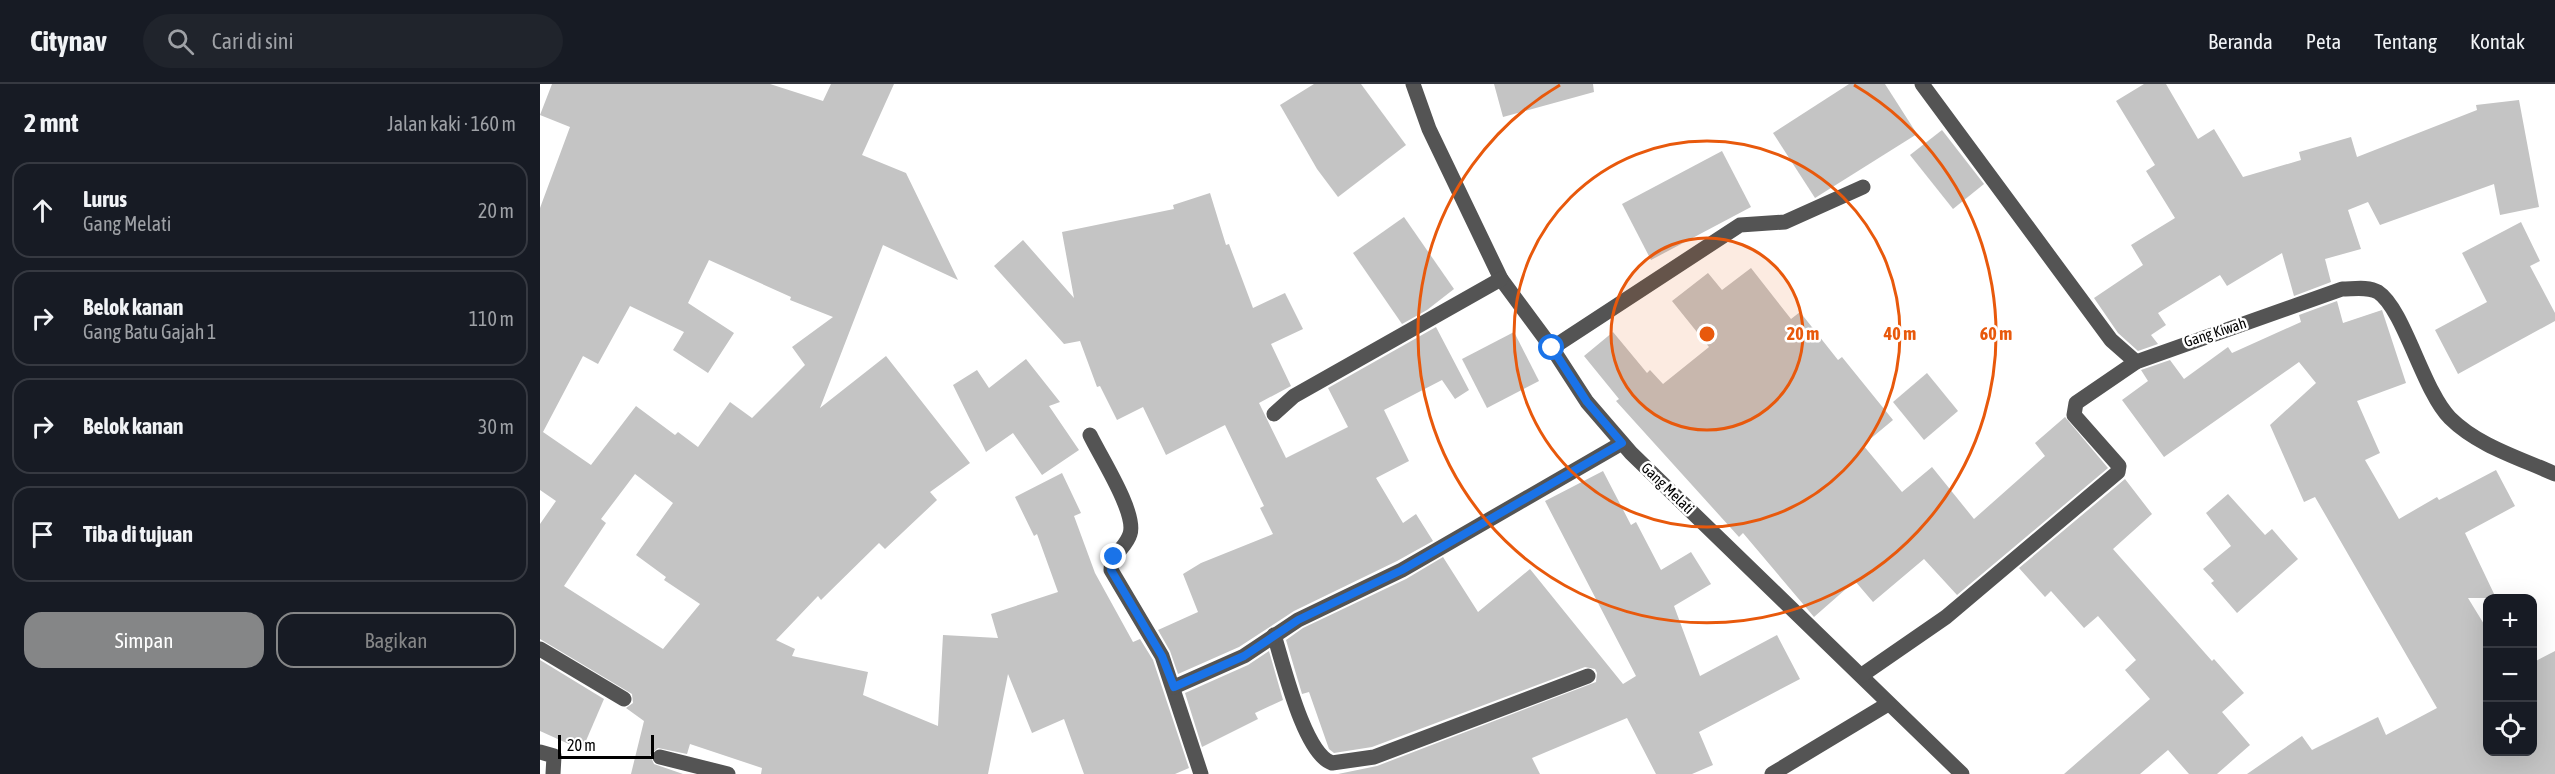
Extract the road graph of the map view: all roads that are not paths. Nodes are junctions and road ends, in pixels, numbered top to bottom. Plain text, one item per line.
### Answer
1 (1413, 84) edge
2 (1922, 84) edge
3 (1863, 187) dead end
4 (1501, 279) junction
5 (1552, 348) junction
6 (2136, 362) junction
7 (1274, 414) dead end
8 (1090, 435) dead end
9 (1622, 443) junction
10 (2555, 474) edge
11 (1274, 635) junction
12 (540, 649) edge
13 (1862, 675) junction
14 (1588, 676) dead end
15 (1174, 687) junction
16 (624, 699) dead end
17 (1888, 704) junction
18 (540, 752) edge
19 (660, 757) dead end
20 (553, 774) edge
21 (728, 774) edge
22 (1201, 774) edge
23 (1772, 774) edge
24 (1962, 774) edge

1 - 4 street, Gang Melati
2 - 6 street
3 - 5 street
4 - 5 street, Gang Melati
4 - 7 street
5 - 9 street, Gang Melati
6 - 10 street, Gang Kiwah
6 - 13 street, Gang Kiwah
8 - 15 street
9 - 11 street
9 - 13 street, Gang Melati
11 - 14 street
11 - 15 street
12 - 16 street
13 - 17 street, Gang Melati
15 - 22 street
17 - 23 street
17 - 24 street, Gang Melati
18 - 20 street
19 - 21 street

